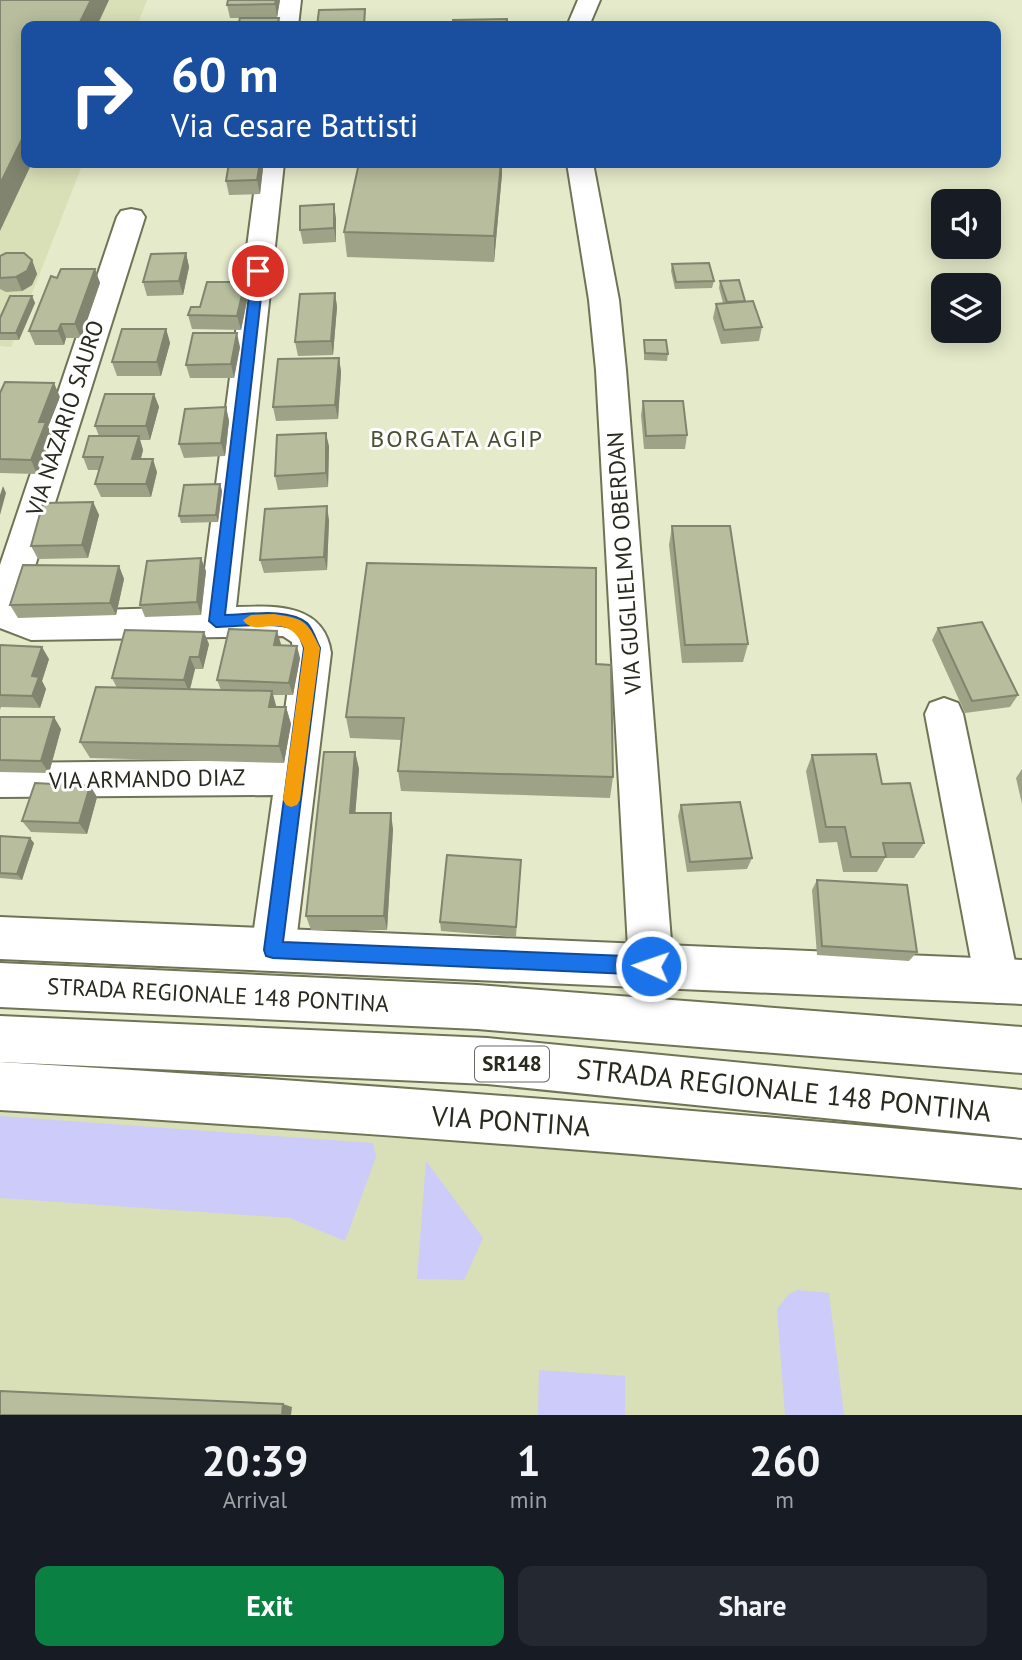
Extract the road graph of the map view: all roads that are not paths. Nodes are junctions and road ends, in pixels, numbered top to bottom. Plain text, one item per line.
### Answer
1 (290, 0) edge
2 (589, 0) edge
3 (288, 21) edge
4 (580, 21) edge
5 (270, 168) edge
6 (581, 168) edge
7 (131, 217) dead end
8 (216, 621) junction
9 (944, 714) dead end
10 (294, 777) junction
11 (0, 780) edge
12 (0, 938) edge
13 (273, 950) junction
14 (651, 966) junction
15 (1009, 982) edge
16 (0, 985) edge
17 (0, 1039) edge
18 (1022, 1050) edge
19 (0, 1086) edge
20 (1022, 1114) edge
21 (1022, 1164) edge

1 - 3 main road
2 - 4 main road
5 - 8 main road
6 - 14 main road, VIA GUGLIELMO OBERDAN
7 - 8 main road, VIA NAZARIO SAURO
8 - 10 main road
9 - 15 main road
10 - 11 main road, VIA ARMANDO DIAZ
10 - 13 main road
12 - 13 main road
13 - 14 main road
14 - 15 main road
16 - 18 main road, STRADA REGIONALE 148 PONTINA / SR148
17 - 20 main road, STRADA REGIONALE 148 PONTINA / SR148
19 - 21 main road, VIA PONTINA

